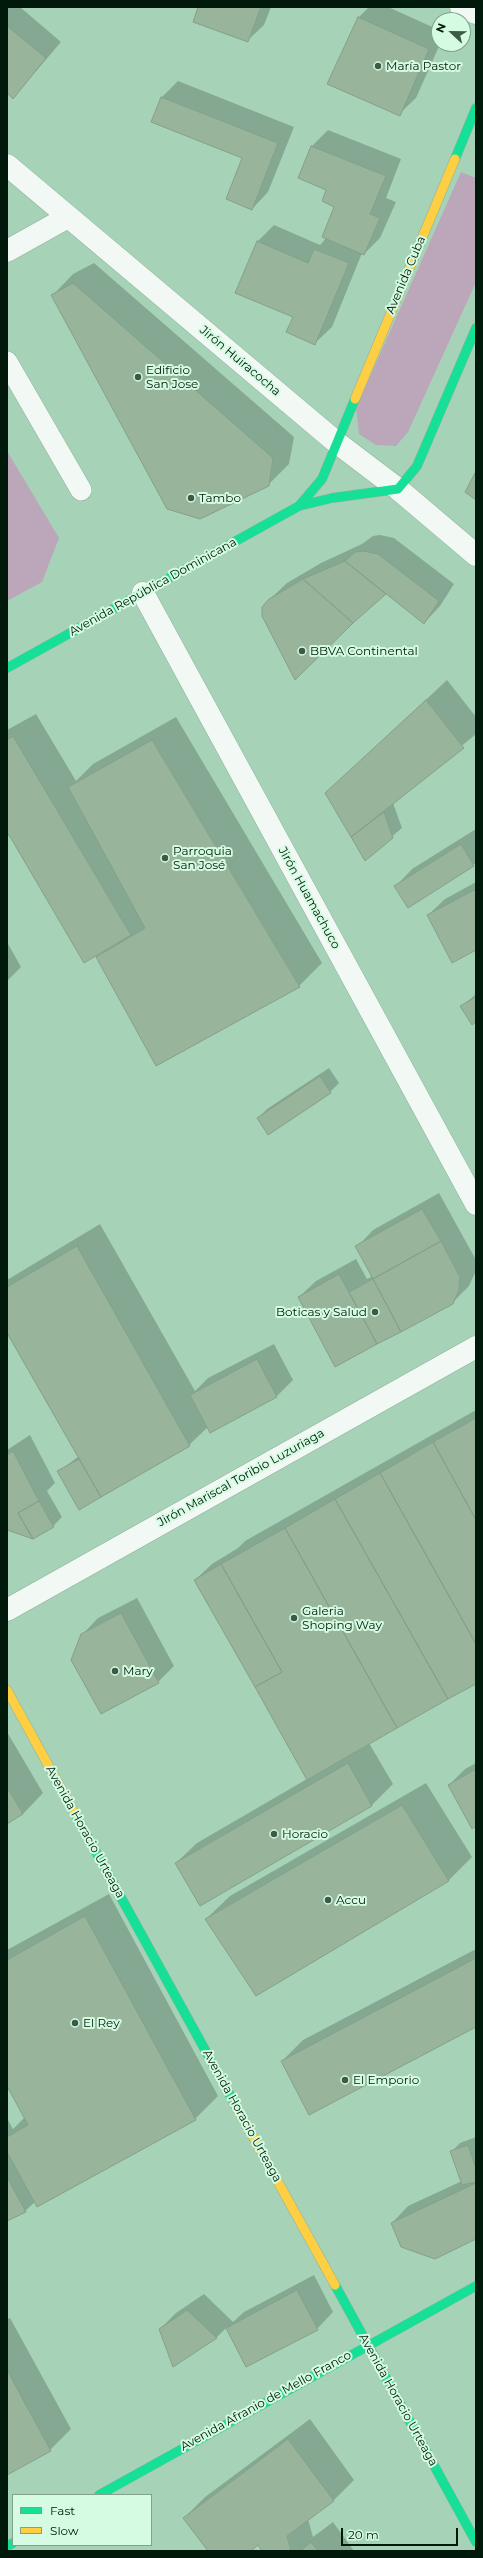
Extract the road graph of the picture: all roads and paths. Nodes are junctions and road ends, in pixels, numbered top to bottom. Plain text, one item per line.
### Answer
1 (461, 7) edge
2 (476, 13) edge
3 (476, 108) edge
4 (7, 165) edge
5 (68, 217) junction
6 (7, 251) edge
7 (476, 328) edge
8 (7, 362) edge
9 (336, 442) junction
10 (398, 489) junction
11 (81, 490) dead end
12 (299, 506) junction
13 (476, 556) edge
14 (143, 593) junction
15 (7, 668) edge
16 (476, 1204) edge
17 (476, 1347) edge
18 (7, 1610) edge
19 (7, 1690) edge
20 (476, 2286) edge
21 (368, 2344) junction
22 (101, 2494) edge
23 (476, 2542) edge

1 - 2 street
3 - 9 street, Avenida Cuba
4 - 5 street, Jirón Huiracocha
5 - 6 street
5 - 9 street, Jirón Huiracocha
7 - 10 street
8 - 11 lane
9 - 10 street, Jirón Huiracocha
9 - 12 street, Avenida República Dominicana
10 - 12 street, Avenida República Dominicana
10 - 13 street, Jirón Huiracocha
12 - 14 street, Avenida República Dominicana
14 - 15 street, Avenida República Dominicana
14 - 16 street, Jirón Huamachuco
17 - 18 street, Jirón Mariscal Toribio Luzuriaga
19 - 21 street, Avenida Horacio Urteaga
20 - 21 street, Avenida Afranio de Mello Franco
21 - 22 street, Avenida Afranio de Mello Franco
21 - 23 street, Avenida Horacio Urteaga

